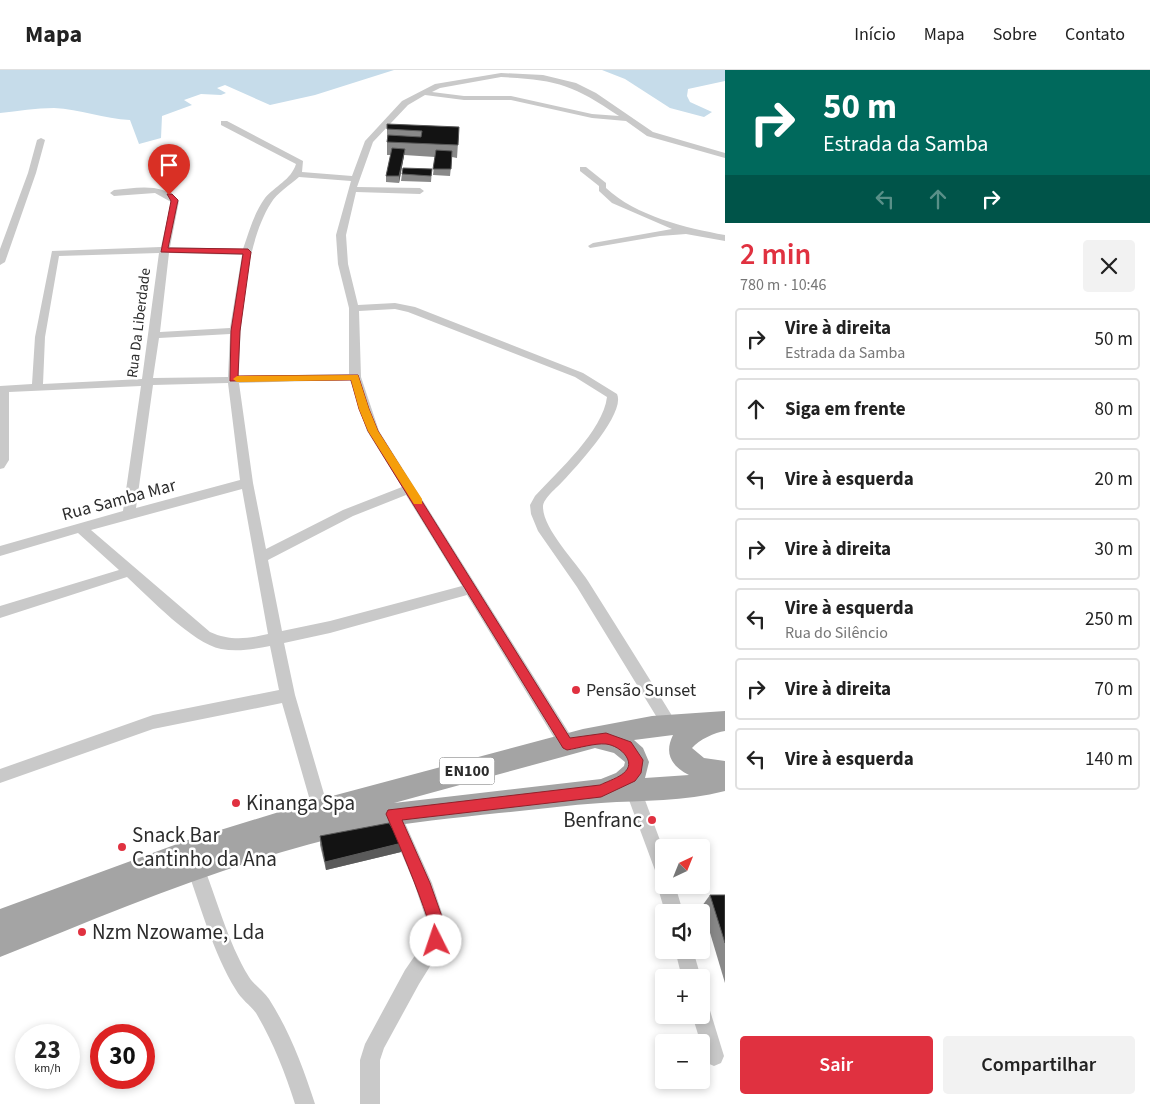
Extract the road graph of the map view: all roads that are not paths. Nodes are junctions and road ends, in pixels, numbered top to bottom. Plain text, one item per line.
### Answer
1 (513, 83) junction
2 (424, 93) junction
3 (515, 99) junction
4 (627, 119) junction
5 (224, 123) dead end
6 (41, 140) dead end
7 (725, 156) edge
8 (582, 169) dead end
9 (297, 174) junction
10 (354, 184) junction
11 (420, 191) dead end
12 (114, 193) dead end
13 (682, 231) junction
14 (725, 238) edge
15 (593, 246) dead end
16 (164, 250) junction
17 (2, 252) edge
18 (248, 252) junction
19 (0, 262) edge
20 (354, 308) junction
21 (235, 331) junction
22 (154, 335) junction
23 (355, 377) junction
24 (234, 379) junction
25 (148, 382) junction
26 (37, 387) junction
27 (1, 389) edge
28 (0, 465) edge
29 (247, 484) junction
30 (410, 488) junction
31 (129, 514) junction
32 (81, 528) junction
33 (0, 551) edge
34 (260, 558) junction
35 (128, 572) junction
36 (472, 588) junction
37 (0, 612) edge
38 (277, 636) junction
39 (287, 695) junction
40 (725, 721) edge
41 (669, 724) junction
42 (575, 742) junction
43 (725, 772) edge
44 (0, 776) edge
45 (725, 780) edge
46 (601, 791) junction
47 (634, 792) junction
48 (321, 810) junction
49 (393, 814) junction
50 (655, 850) edge
51 (195, 866) junction
52 (0, 923) edge
53 (0, 943) edge
54 (705, 1024) edge
55 (714, 1056) dead end
56 (305, 1104) edge
57 (370, 1104) edge

1 - 2 street
1 - 3 street
1 - 4 street
2 - 3 street
2 - 10 street
3 - 4 street
4 - 7 street
5 - 9 street
6 - 17 street
8 - 13 street
9 - 10 street
9 - 18 street
10 - 11 street
10 - 20 street
12 - 16 street, Rua Da Liberdade
13 - 14 street
13 - 15 street
16 - 18 street
16 - 22 street, Rua Da Liberdade
16 - 26 street
17 - 19 street
18 - 21 street
20 - 23 street
20 - 41 street
21 - 22 street
21 - 24 street
22 - 25 street, Rua Da Liberdade
23 - 24 street
23 - 30 street
24 - 25 street
24 - 29 street
25 - 26 street
25 - 31 street, Rua Da Liberdade
26 - 27 street
27 - 28 street
29 - 31 street, Rua Samba Mar
29 - 34 street
30 - 34 street
30 - 36 street
31 - 32 street, Rua Samba Mar
32 - 33 street, Rua Samba Mar
32 - 35 street
34 - 38 street
35 - 37 street
35 - 38 street
36 - 38 street
36 - 42 street
38 - 39 street
39 - 44 street
39 - 48 street
40 - 41 main road, EN100
40 - 43 main road
41 - 42 main road, EN100
42 - 46 main road
42 - 48 main road, EN100
45 - 47 main road, EN100
46 - 47 main road, EN100
46 - 49 main road, EN100
47 - 50 street
48 - 52 main road, EN100
49 - 51 main road, EN100
49 - 57 street
51 - 53 main road, EN100
51 - 56 street
54 - 55 street

